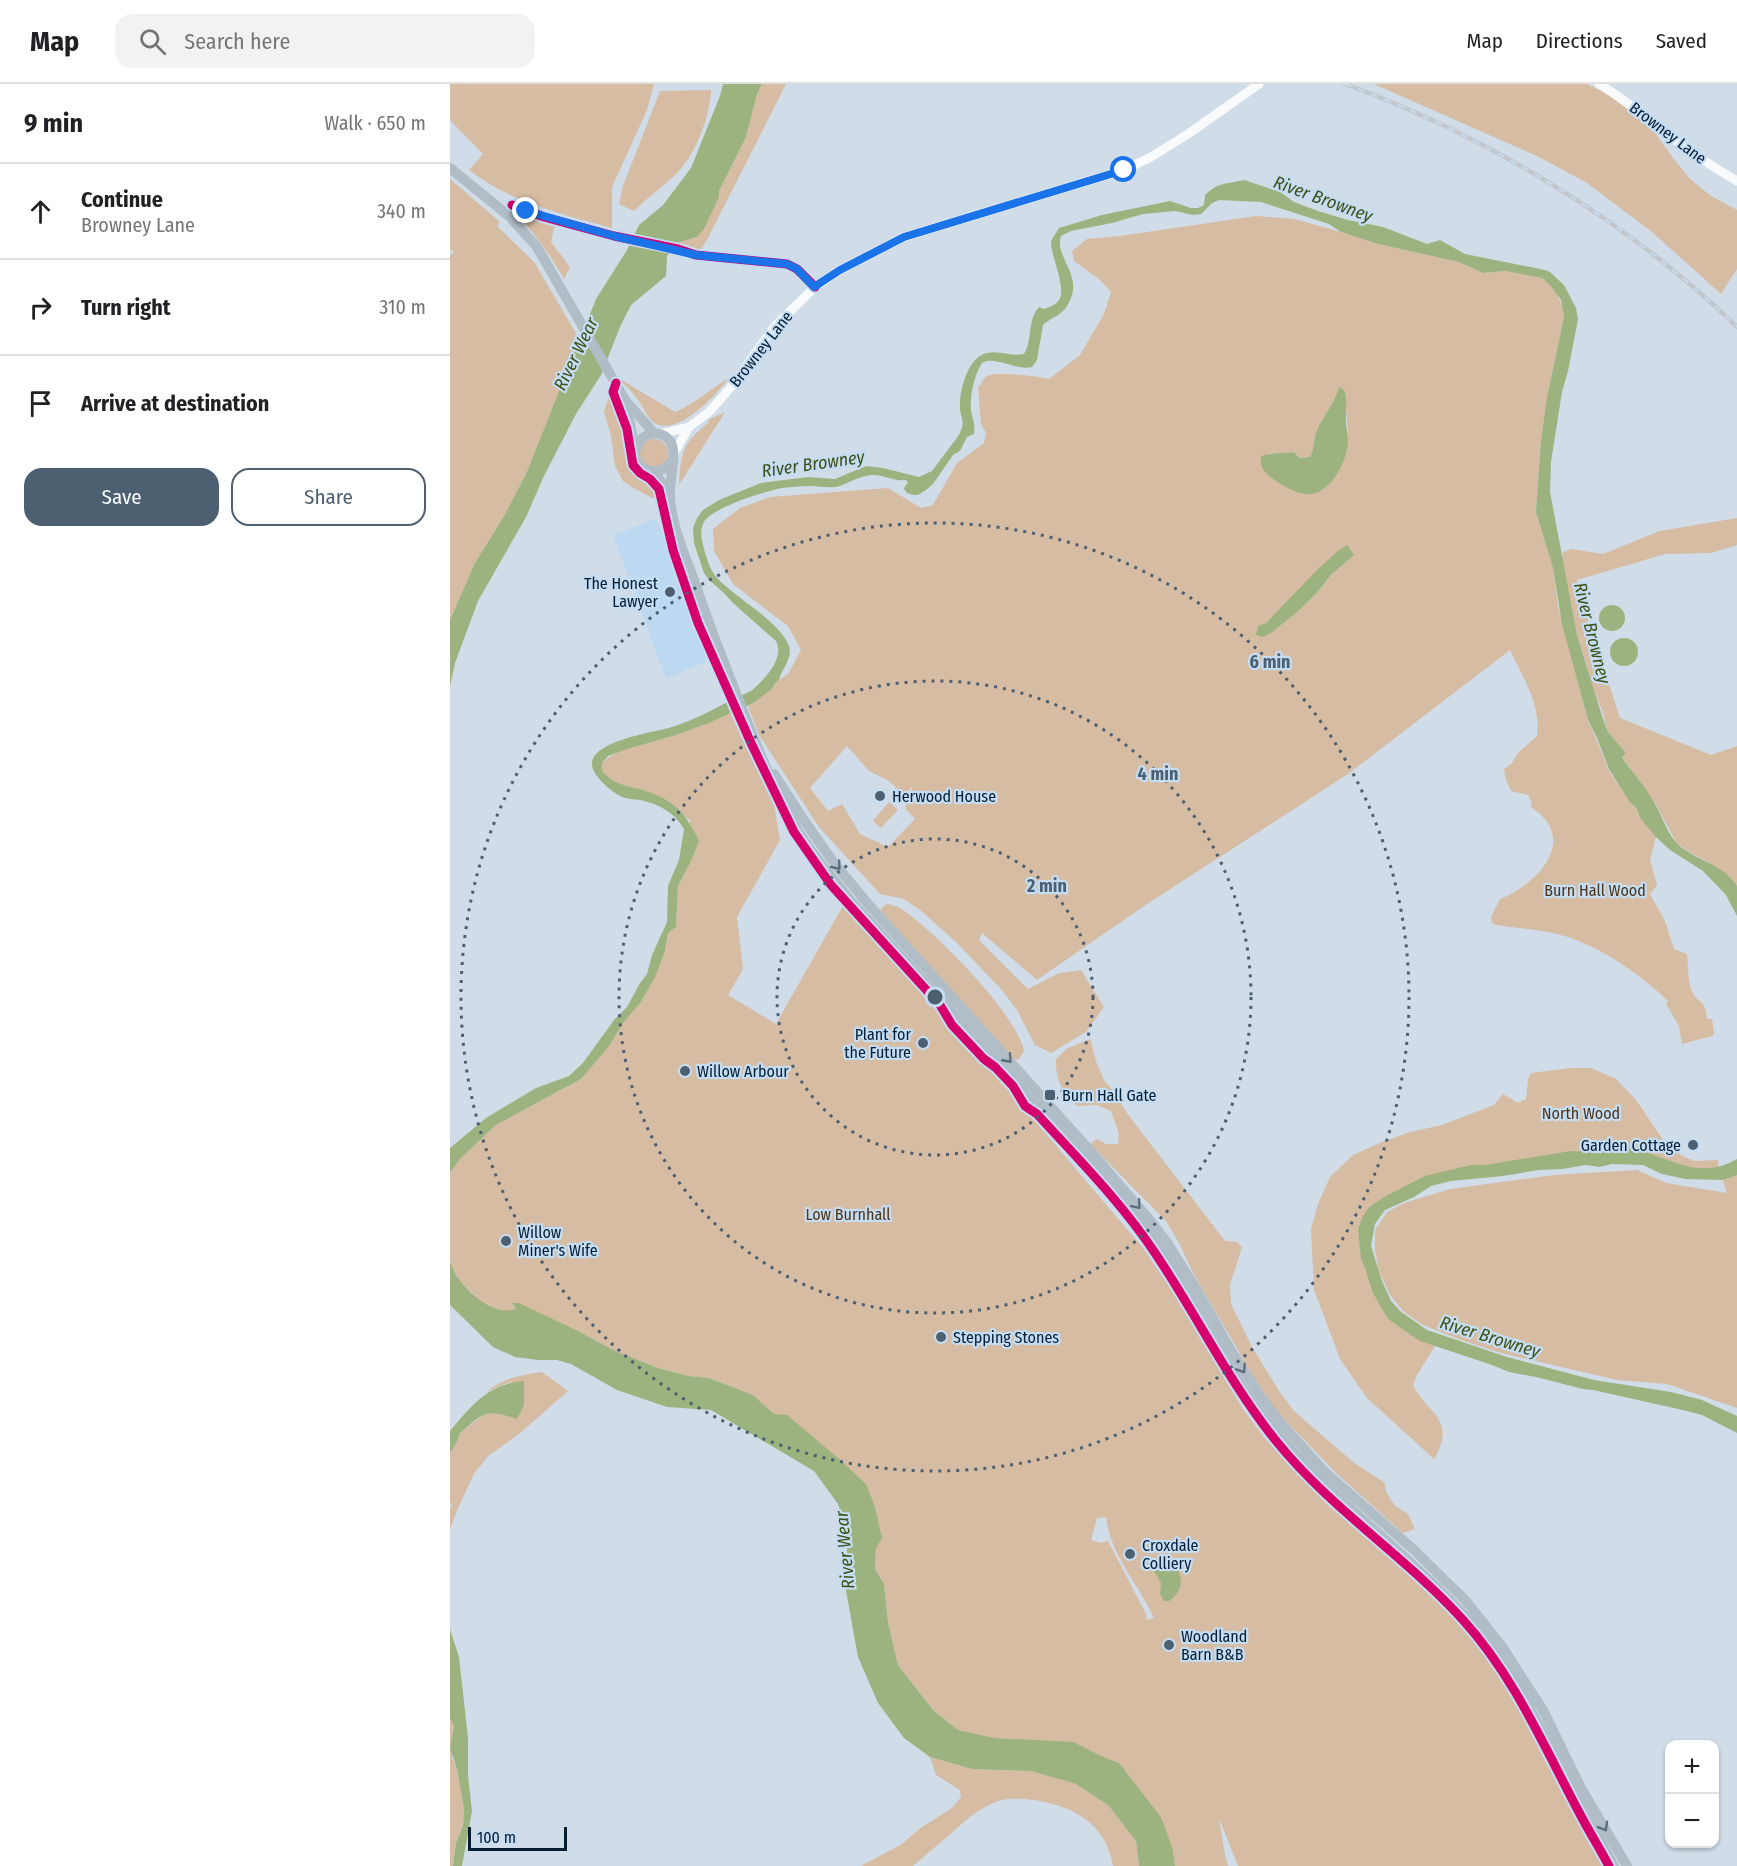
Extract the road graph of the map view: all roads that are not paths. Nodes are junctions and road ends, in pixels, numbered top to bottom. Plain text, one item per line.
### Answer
1 (1259, 84) edge
2 (1599, 84) edge
3 (450, 168) edge
4 (1737, 181) edge
5 (512, 205) dead end
6 (814, 287) junction
7 (625, 400) junction
8 (689, 427) junction
9 (657, 434) junction
10 (636, 450) junction
11 (673, 458) junction
12 (654, 472) junction
13 (669, 494) junction
14 (762, 756) junction
15 (1614, 1866) edge
16 (1627, 1866) edge

1 - 6 main road, Browney Lane
2 - 4 main road, Browney Lane
3 - 7 highway
5 - 6 street
6 - 8 main road, Browney Lane
7 - 9 highway
7 - 10 highway
8 - 9 main road
8 - 11 main road
9 - 10 highway
9 - 11 highway
10 - 12 highway
11 - 12 highway
11 - 13 highway
12 - 13 highway
13 - 14 highway
14 - 15 highway
14 -> 16 highway

